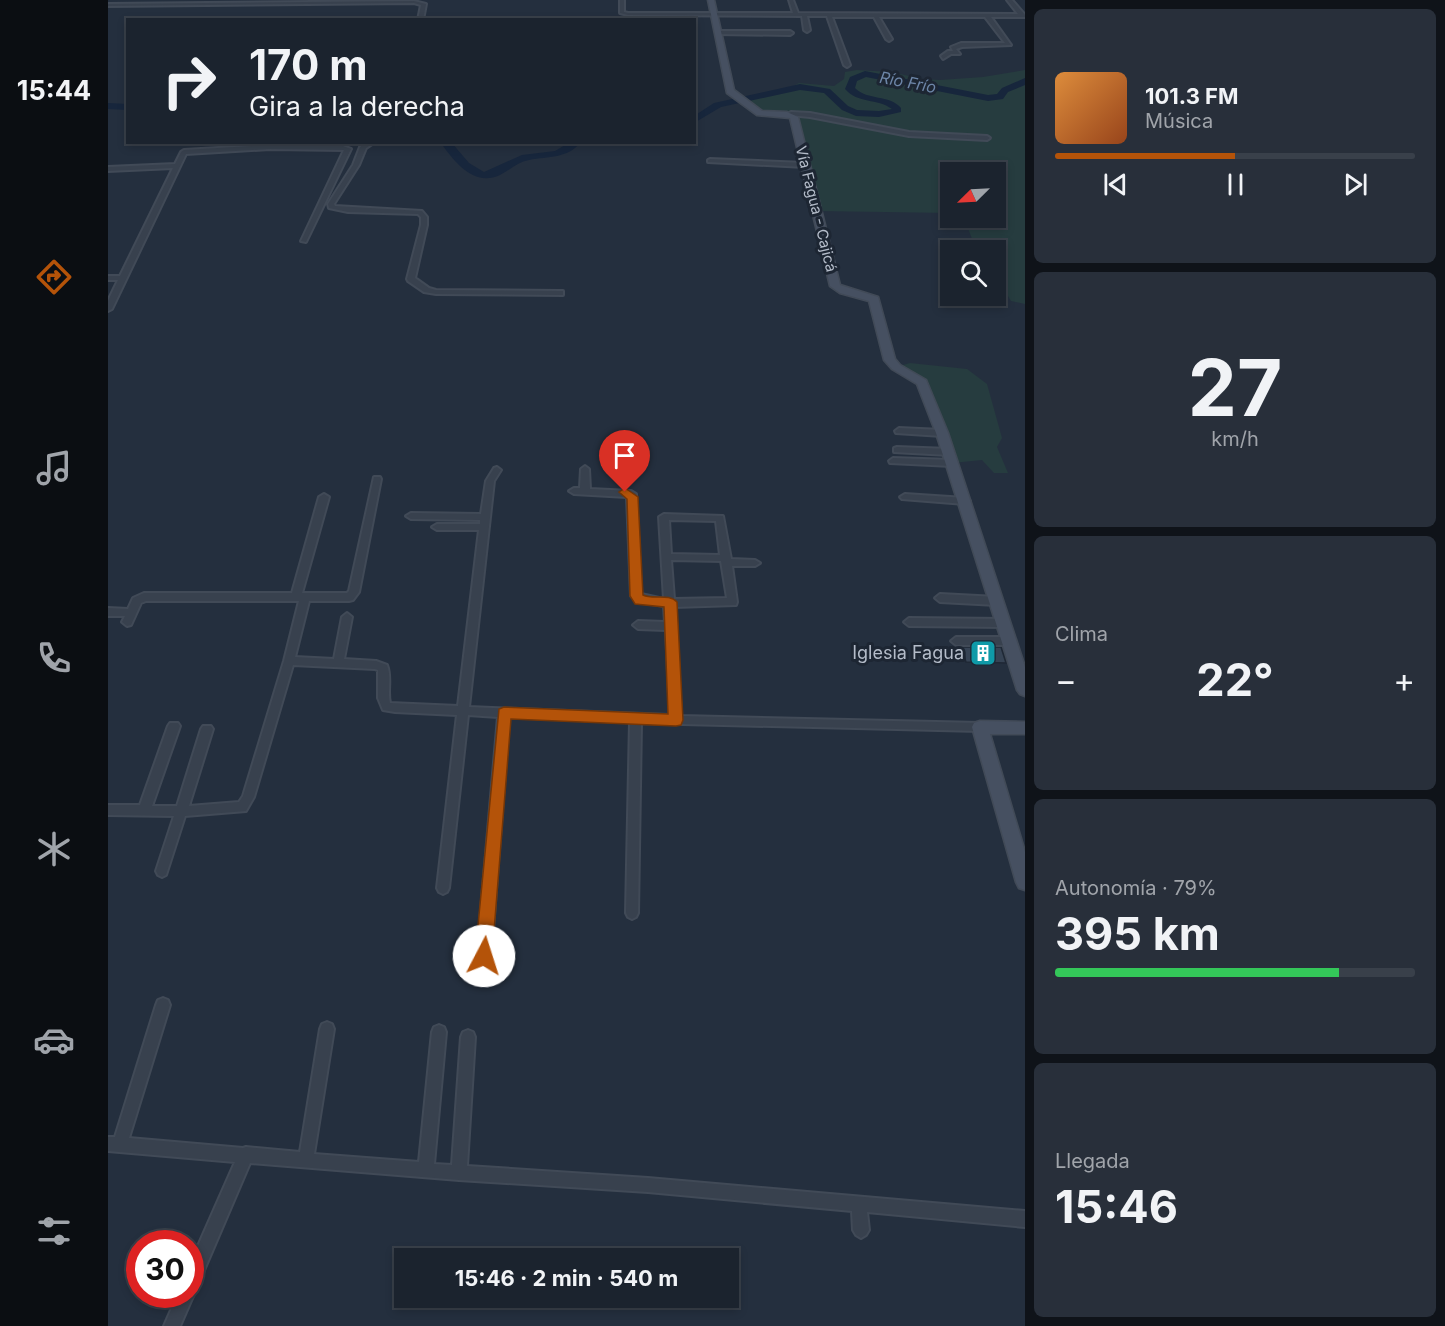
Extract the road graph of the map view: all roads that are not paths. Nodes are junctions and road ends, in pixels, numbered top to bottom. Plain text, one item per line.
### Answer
1 (622, 0) edge
2 (711, 0) edge
3 (791, 0) edge
4 (1009, 0) edge
5 (153, 2) edge
6 (108, 5) edge
7 (978, 10) dead end
8 (829, 15) junction
9 (876, 15) junction
10 (715, 16) junction
11 (796, 16) junction
12 (804, 16) junction
13 (984, 16) junction
14 (1023, 16) edge
15 (420, 18) edge
16 (807, 30) dead end
17 (718, 33) junction
18 (790, 33) dead end
19 (889, 39) dead end
20 (943, 57) dead end
21 (847, 65) dead end
22 (791, 114) junction
23 (987, 138) dead end
24 (368, 144) edge
25 (710, 161) dead end
26 (805, 165) junction
27 (177, 166) junction
28 (108, 169) edge
29 (304, 241) dead end
30 (108, 278) edge
31 (123, 278) junction
32 (560, 293) dead end
33 (108, 309) edge
34 (899, 431) dead end
35 (942, 433) junction
36 (897, 450) dead end
37 (950, 457) junction
38 (893, 461) dead end
39 (585, 469) dead end
40 (497, 470) dead end
41 (377, 479) dead end
42 (324, 496) dead end
43 (905, 497) dead end
44 (964, 501) junction
45 (411, 516) dead end
46 (485, 522) junction
47 (437, 527) dead end
48 (668, 557) junction
49 (727, 560) junction
50 (755, 563) dead end
51 (300, 597) junction
52 (940, 598) dead end
53 (997, 601) junction
54 (671, 602) junction
55 (108, 612) edge
56 (347, 617) dead end
57 (909, 622) dead end
58 (638, 626) dead end
59 (671, 626) junction
60 (1007, 633) junction
61 (1025, 635) edge
62 (956, 641) dead end
63 (290, 661) junction
64 (338, 663) junction
65 (1025, 690) edge
66 (465, 711) junction
67 (504, 713) junction
68 (636, 718) junction
69 (676, 720) junction
70 (174, 726) dead end
71 (980, 727) junction
72 (1025, 728) edge
73 (207, 729) dead end
74 (108, 810) edge
75 (144, 811) junction
76 (182, 811) junction
77 (1022, 861) edge
78 (162, 871) dead end
79 (1025, 882) edge
80 (443, 888) dead end
81 (632, 914) dead end
82 (484, 956) dead end
83 (163, 1005) dead end
84 (327, 1029) dead end
85 (439, 1032) dead end
86 (468, 1037) dead end
87 (114, 1145) edge
88 (246, 1154) junction
89 (306, 1160) junction
90 (426, 1170) junction
91 (459, 1173) junction
92 (859, 1206) junction
93 (1025, 1220) edge
94 (861, 1230) dead end
95 (204, 1251) edge
96 (180, 1308) edge
97 (172, 1326) edge

1 - 10 street
2 - 10 street
3 - 11 street
4 - 14 street
5 - 6 street
5 - 15 street
7 - 13 street
8 - 9 street
8 - 12 street
8 - 21 street
9 - 13 street
9 - 19 street
10 - 11 street
10 - 17 street
11 - 12 street
12 - 16 street
13 - 14 street
13 - 20 street
17 - 18 street
17 - 22 street
22 - 23 street
22 - 26 street, Vía Fagua - Cajicá
24 - 32 street
25 - 26 street
26 - 35 street, Vía Fagua - Cajicá
27 - 28 street
27 - 29 street
27 - 31 street
30 - 31 street
31 - 33 street
34 - 35 street
35 - 37 street, Vía Fagua - Cajicá
36 - 37 street
37 - 38 street
37 - 44 street, Vía Fagua - Cajicá
39 - 54 street
40 - 46 street
41 - 51 street
42 - 51 street
43 - 44 street
44 - 53 street, Vía Fagua - Cajicá
45 - 46 street
46 - 47 street
46 - 66 street
48 - 49 street
48 - 49 street
48 - 54 street
49 - 50 street
49 - 54 street
51 - 55 street
51 - 63 street
52 - 53 street
53 - 60 street, Vía Fagua - Cajicá
54 - 59 street
56 - 64 street
57 - 60 street
58 - 59 street
59 - 69 street
60 - 61 street
60 - 62 street
60 - 65 street, Vía Fagua - Cajicá
63 - 64 street
63 - 76 street
64 - 66 street
66 - 67 street
66 - 80 street
67 - 68 street
67 - 82 street
68 - 69 street
68 - 81 street
69 - 71 street
70 - 75 street
71 - 72 street
71 - 77 street
73 - 76 street
74 - 75 street
75 - 76 street
76 - 78 street
77 - 79 street
83 - 87 street
84 - 89 street
85 - 90 street
86 - 91 street
87 - 88 street
88 - 89 street
88 - 95 street
89 - 90 street
90 - 91 street
91 - 92 street
92 - 93 street
92 - 94 street
96 - 97 street

